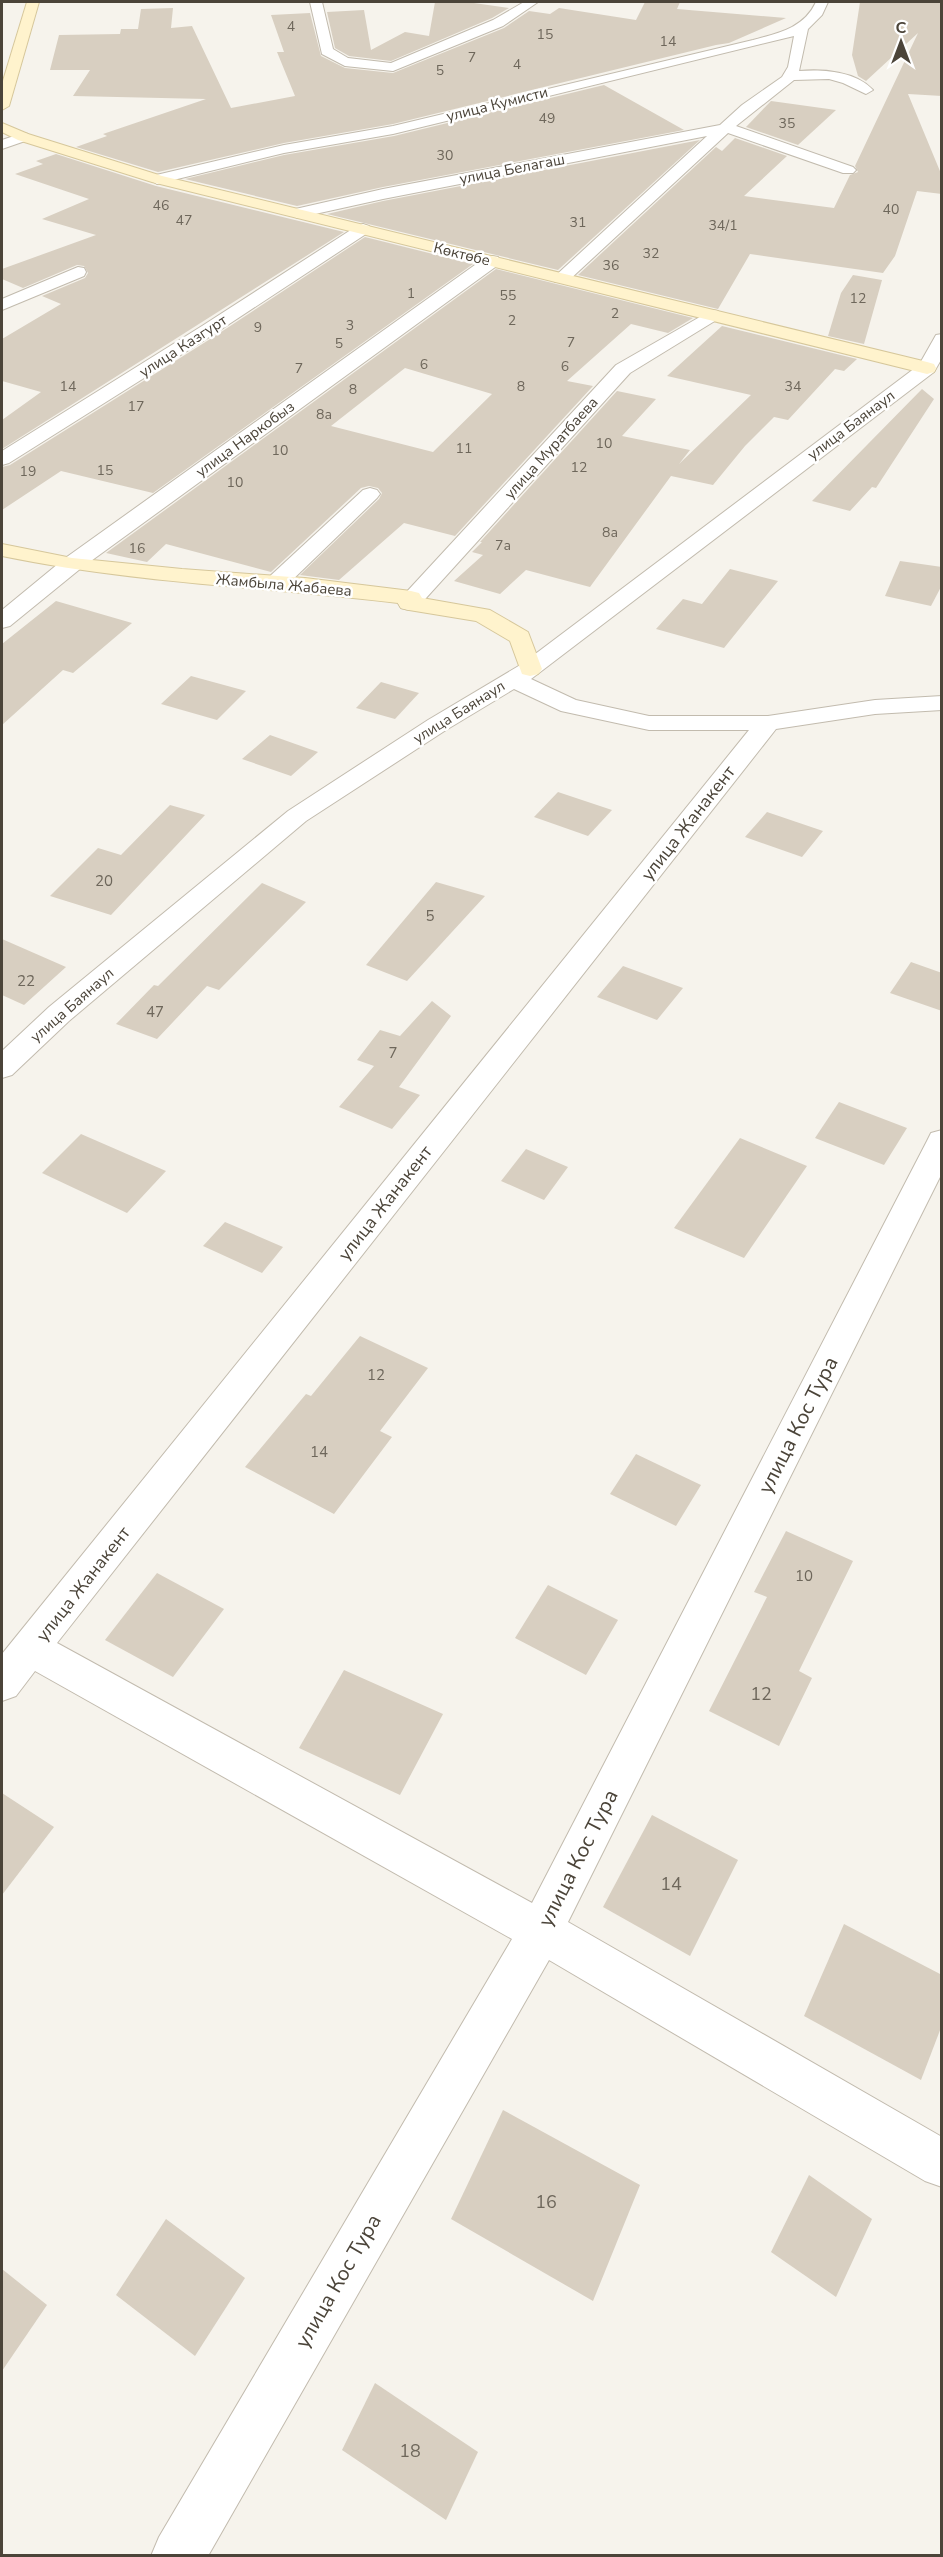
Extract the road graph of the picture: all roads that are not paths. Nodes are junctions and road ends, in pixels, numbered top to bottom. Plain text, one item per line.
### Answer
1 (33, 2) edge
2 (316, 2) edge
3 (532, 2) edge
4 (822, 2) edge
5 (802, 30) junction
6 (789, 77) junction
7 (866, 90) dead end
8 (2, 106) edge
9 (2, 127) edge
10 (728, 128) junction
11 (23, 137) junction
12 (2, 145) edge
13 (848, 170) dead end
14 (157, 179) junction
15 (297, 213) junction
16 (363, 230) junction
17 (492, 261) junction
18 (78, 272) dead end
19 (561, 278) junction
20 (2, 306) edge
21 (712, 315) junction
22 (942, 339) edge
23 (934, 369) edge
24 (2, 459) edge
25 (370, 494) dead end
26 (2, 550) edge
27 (72, 564) junction
28 (276, 583) junction
29 (409, 603) junction
30 (2, 621) edge
31 (521, 674) junction
32 (942, 703) edge
33 (768, 723) junction
34 (2, 1068) edge
35 (942, 1141) edge
36 (31, 1648) junction
37 (2, 1683) edge
38 (541, 1931) junction
39 (942, 2164) edge
40 (178, 2556) edge

1 - 8 street
2 - 3 street
4 - 5 street
5 - 6 street
5 - 14 street, улица Кумисти
6 - 7 street
6 - 10 street
9 - 11 street, Көктөбе
10 - 13 street
10 - 15 street, улица Белагаш
10 - 19 street
11 - 12 street
11 - 14 street, Көктөбе
14 - 15 street, Көктөбе
15 - 16 street, Көктөбе
16 - 17 street, Көктөбе
16 - 24 street, улица Казгурт
17 - 19 street, Көктөбе
17 - 27 street, улица Наркобыз
18 - 20 street
19 - 21 street, Көктөбе
21 - 23 street, Көктөбе
21 - 29 street, улица Муратбаева
22 - 23 street
23 - 31 street, улица Баянаул
25 - 28 street
26 - 27 street, Жамбыла Жабаева
27 - 28 street, Жамбыла Жабаева
27 - 30 street, улица Наркобыз
28 - 29 street, Жамбыла Жабаева
29 - 31 street, Жамбыла Жабаева
31 - 33 street
31 - 34 street, улица Баянаул
32 - 33 street
33 - 36 street, улица Жанакент
35 - 38 street, улица Кос Тура
36 - 37 street, улица Жанакент
36 - 38 street
38 - 39 street
38 - 40 street, улица Кос Тура

